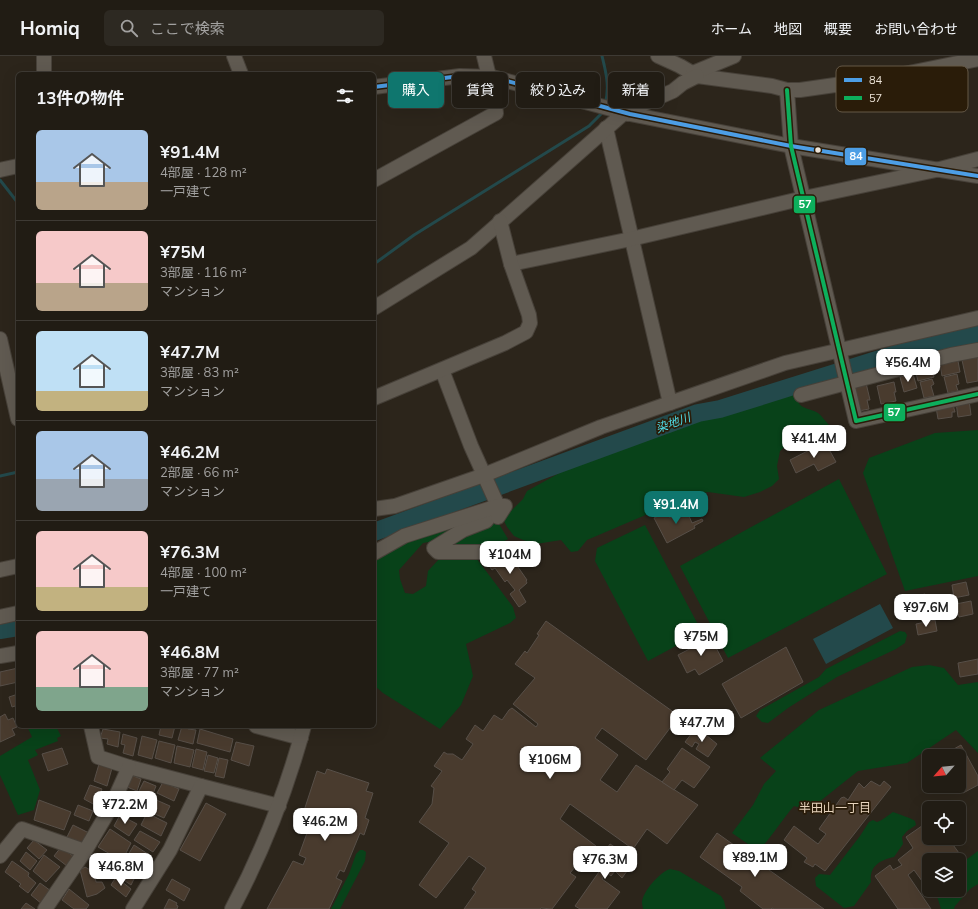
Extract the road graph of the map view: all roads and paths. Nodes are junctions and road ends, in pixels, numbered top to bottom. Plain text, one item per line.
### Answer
1 (44, 56) edge
2 (234, 56) edge
3 (484, 56) edge
4 (658, 56) edge
5 (734, 56) edge
6 (978, 59) edge
7 (943, 66) edge
8 (44, 72) edge
9 (240, 72) edge
10 (488, 72) edge
11 (695, 74) junction
12 (452, 77) edge
13 (508, 82) edge
14 (836, 85) edge
15 (376, 87) edge
16 (787, 90) junction
17 (495, 108) edge
18 (621, 112) junction
19 (606, 128) junction
20 (791, 146) junction
21 (978, 159) edge
22 (16, 166) edge
23 (0, 170) edge
24 (936, 170) junction
25 (978, 176) edge
26 (376, 179) edge
27 (804, 198) junction
28 (500, 221) junction
29 (631, 239) junction
30 (512, 264) junction
31 (376, 307) edge
32 (978, 318) edge
33 (0, 339) edge
34 (838, 350) junction
35 (978, 350) edge
36 (442, 370) junction
37 (9, 380) edge
38 (846, 383) junction
39 (978, 394) edge
40 (801, 395) dead end
41 (376, 397) edge
42 (670, 403) junction
43 (16, 410) edge
44 (485, 477) junction
45 (497, 508) junction
46 (376, 509) edge
47 (376, 551) edge
48 (487, 552) dead end
49 (16, 566) edge
50 (0, 570) edge
51 (16, 613) edge
52 (0, 617) edge
53 (16, 652) edge
54 (0, 656) edge
55 (91, 728) edge
56 (271, 728) edge
57 (302, 732) edge
58 (129, 767) junction
59 (201, 786) junction
60 (279, 806) junction
61 (85, 851) junction
62 (0, 856) edge
63 (46, 909) edge
64 (133, 909) edge
65 (232, 909) edge

1 - 8 street
2 - 9 street
3 - 10 street
4 - 11 street
5 - 11 street
6 - 7 street
11 - 16 street
11 - 18 street
12 - 15 street
13 - 18 street
14 - 16 street
16 - 20 street
17 - 26 street
18 - 19 street
18 - 20 street
19 - 28 street
19 - 29 street
20 - 24 street
20 - 27 street
21 - 24 street
22 - 23 street
24 - 25 street
24 - 27 street
27 - 29 street
27 - 34 street
28 - 30 street
28 - 31 street
29 - 30 street
29 - 42 street
30 - 36 street
32 - 34 street
33 - 37 street
34 - 38 street
34 - 42 street
35 - 38 street
36 - 41 street
36 - 44 street
37 - 43 street
38 - 39 street
38 - 40 street
42 - 44 street
44 - 45 street
44 - 46 street
45 - 47 street
45 - 48 street
49 - 50 street
51 - 52 street
53 - 54 street
55 - 58 street
56 - 57 street
57 - 60 street
58 - 59 street
58 - 61 street
59 - 60 street
59 - 64 street
60 - 65 street
61 - 62 street
61 - 63 street

